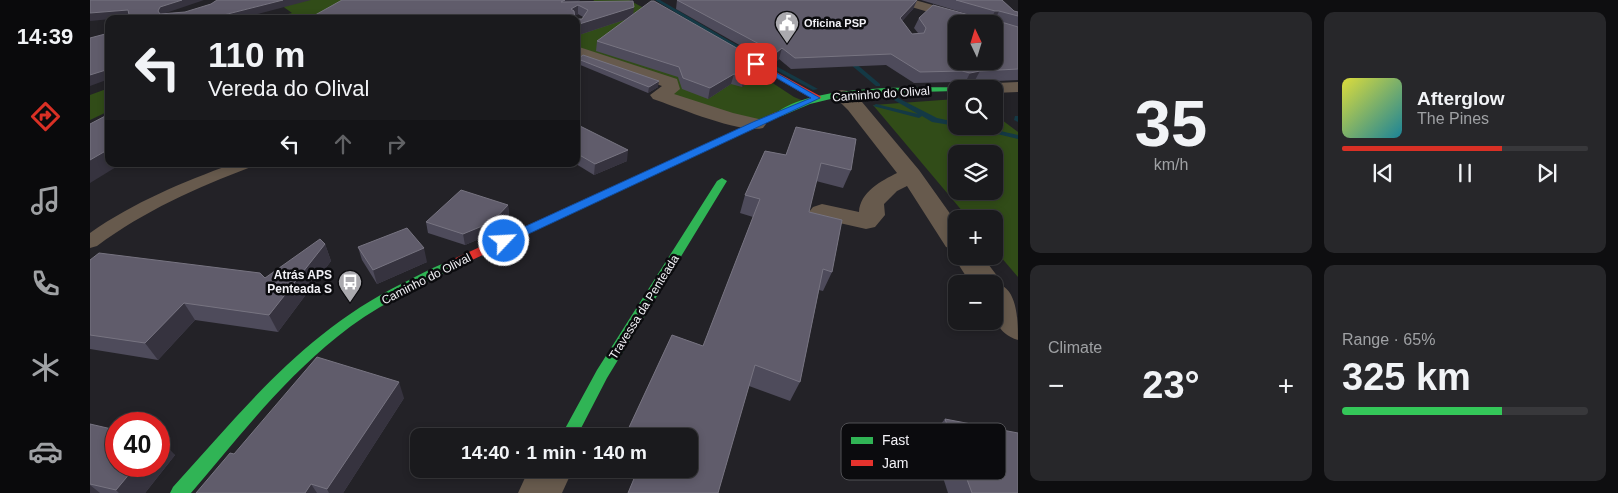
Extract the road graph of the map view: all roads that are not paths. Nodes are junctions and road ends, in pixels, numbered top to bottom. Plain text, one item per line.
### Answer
1 (902, 0) edge
2 (926, 7) junction
3 (953, 15) edge
4 (912, 21) edge
5 (721, 43) edge
6 (580, 53) edge
7 (1018, 87) edge
8 (1003, 88) edge
9 (948, 89) edge
10 (842, 95) junction
11 (816, 98) junction
12 (756, 124) junction
13 (238, 167) edge
14 (911, 175) junction
15 (722, 181) dead end
16 (822, 212) dead end
17 (948, 229) edge
18 (90, 242) edge
19 (1003, 307) edge
20 (1018, 328) edge
21 (573, 428) edge
22 (547, 478) edge
23 (179, 493) edge
24 (539, 493) edge

1 - 2 street
2 - 3 street
2 - 4 street
5 - 11 street
6 - 12 street
7 - 8 street
9 - 10 street, Caminho do Olival
10 - 11 street, Caminho do Olival
10 - 14 street
11 - 12 street, Caminho do Olival
12 - 23 street, Caminho do Olival
13 - 18 lane
14 - 16 street
14 - 17 street
15 - 21 street, Travessa da Penteada
19 - 20 street
22 - 24 street

